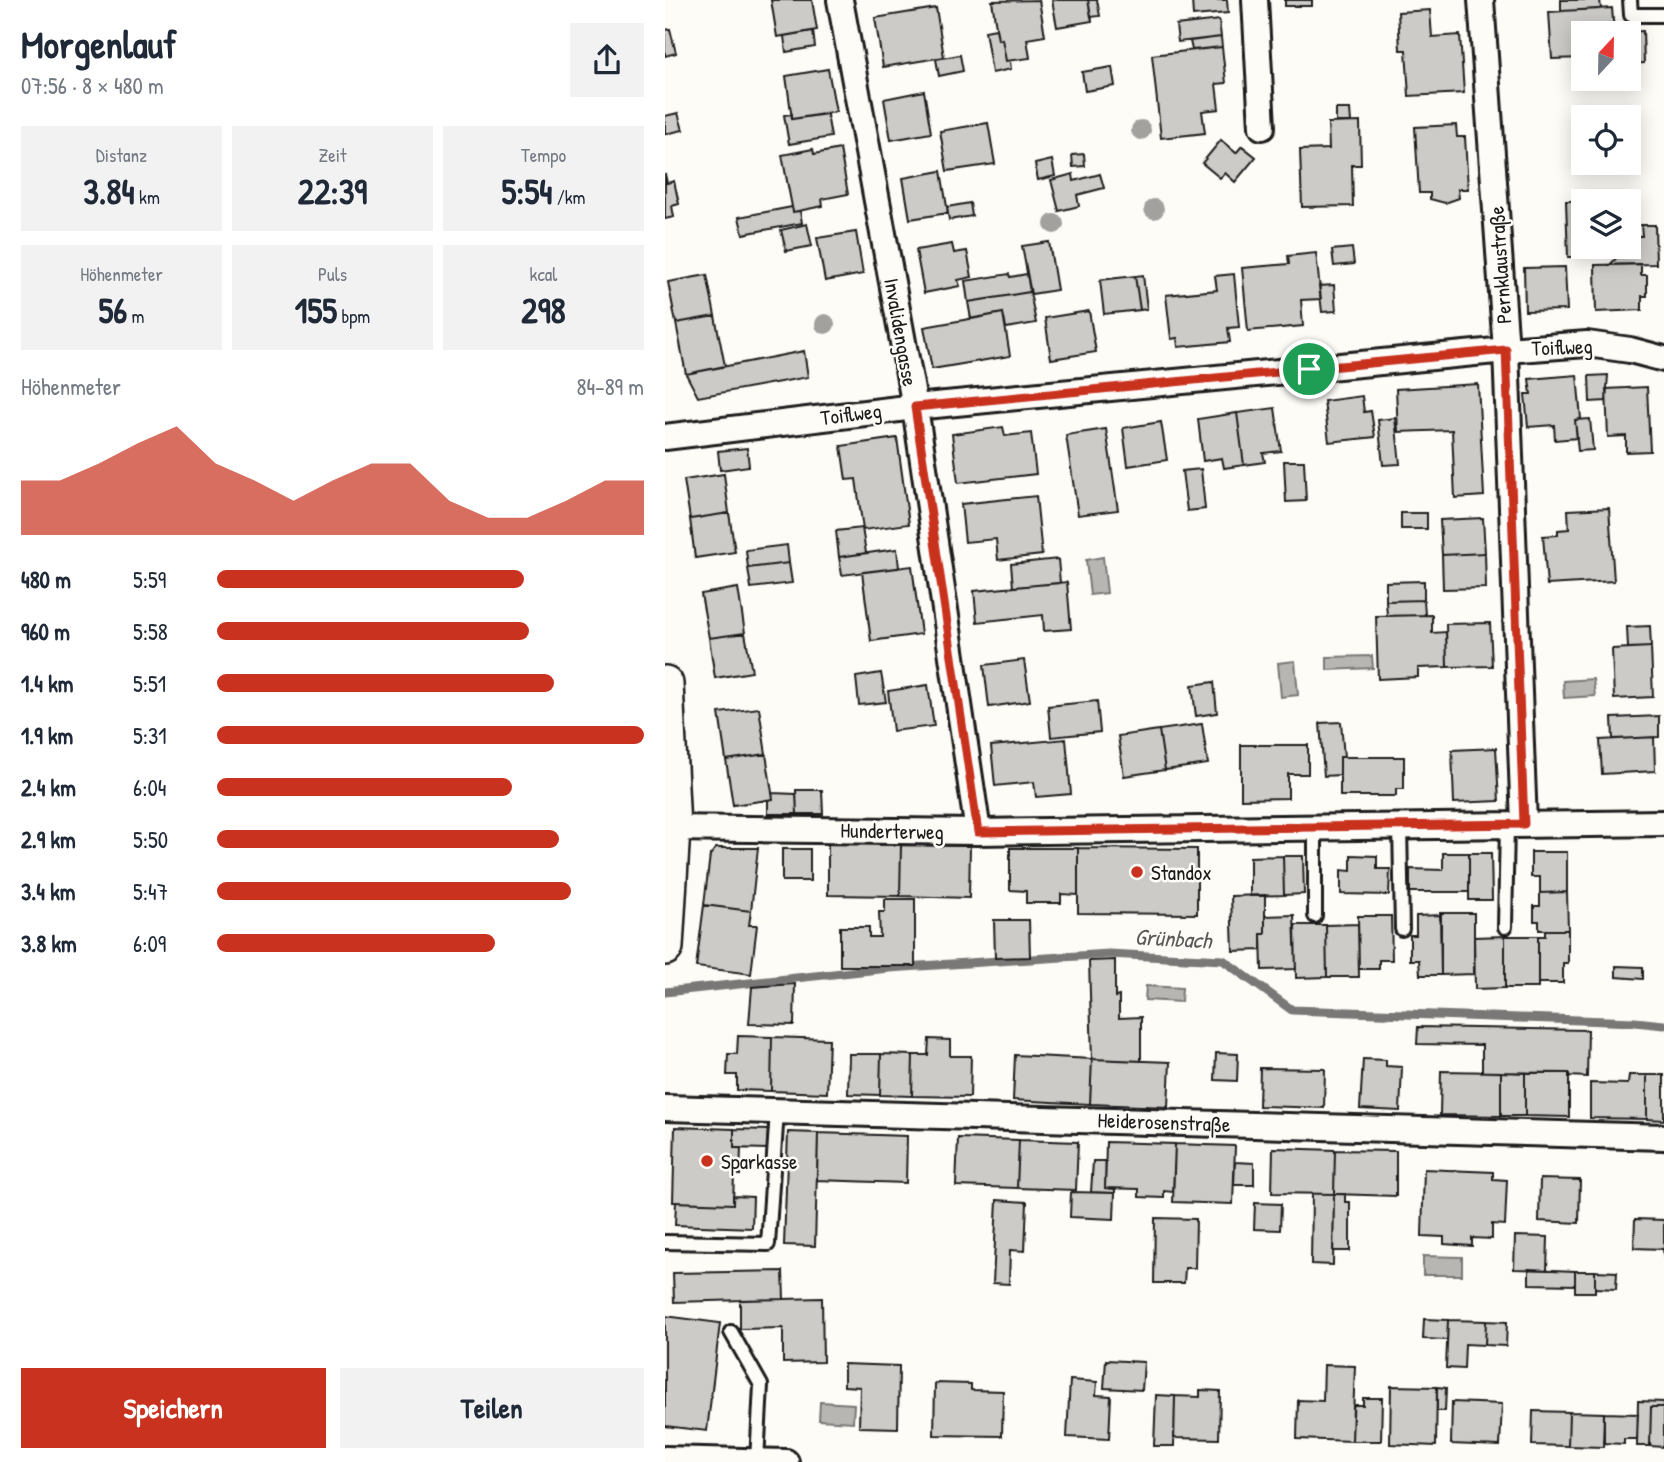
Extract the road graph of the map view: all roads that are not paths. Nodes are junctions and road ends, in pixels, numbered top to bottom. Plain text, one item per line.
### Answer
1 (1255, 0) edge
2 (1481, 0) edge
3 (1630, 0) edge
4 (845, 1) edge
5 (1664, 15) edge
6 (1262, 127) dead end
7 (1506, 350) junction
8 (1664, 359) edge
9 (915, 407) junction
10 (665, 437) edge
11 (665, 684) edge
12 (1664, 823) edge
13 (1515, 824) junction
14 (1400, 827) junction
15 (668, 828) edge
16 (1315, 828) junction
17 (978, 832) junction
18 (1315, 916) dead end
19 (1505, 927) dead end
20 (1402, 929) dead end
21 (665, 947) edge
22 (665, 1108) edge
23 (777, 1111) junction
24 (1664, 1137) edge
25 (665, 1242) edge
26 (731, 1332) dead end
27 (665, 1459) edge
28 (757, 1461) edge
29 (786, 1462) edge

1 - 6 street
2 - 7 street, Pernklaustraße
3 - 5 lane
4 - 9 street, Invalidengasse
7 - 8 street, Toiflweg
7 - 9 street, Toiflweg
7 - 13 street, Pernklaustraße
9 - 10 street, Toiflweg
9 - 17 street, Invalidengasse
11 - 15 main road
12 - 13 street, Hunderterweg
13 - 14 street, Hunderterweg
13 - 19 lane
14 - 16 street, Hunderterweg
14 - 20 lane
15 - 17 street, Hunderterweg
15 - 21 main road
16 - 17 street, Hunderterweg
16 - 18 lane
22 - 23 street, Heiderosenstraße
23 - 24 street, Heiderosenstraße
23 - 25 lane
26 - 28 lane
27 - 28 street
28 - 29 street

